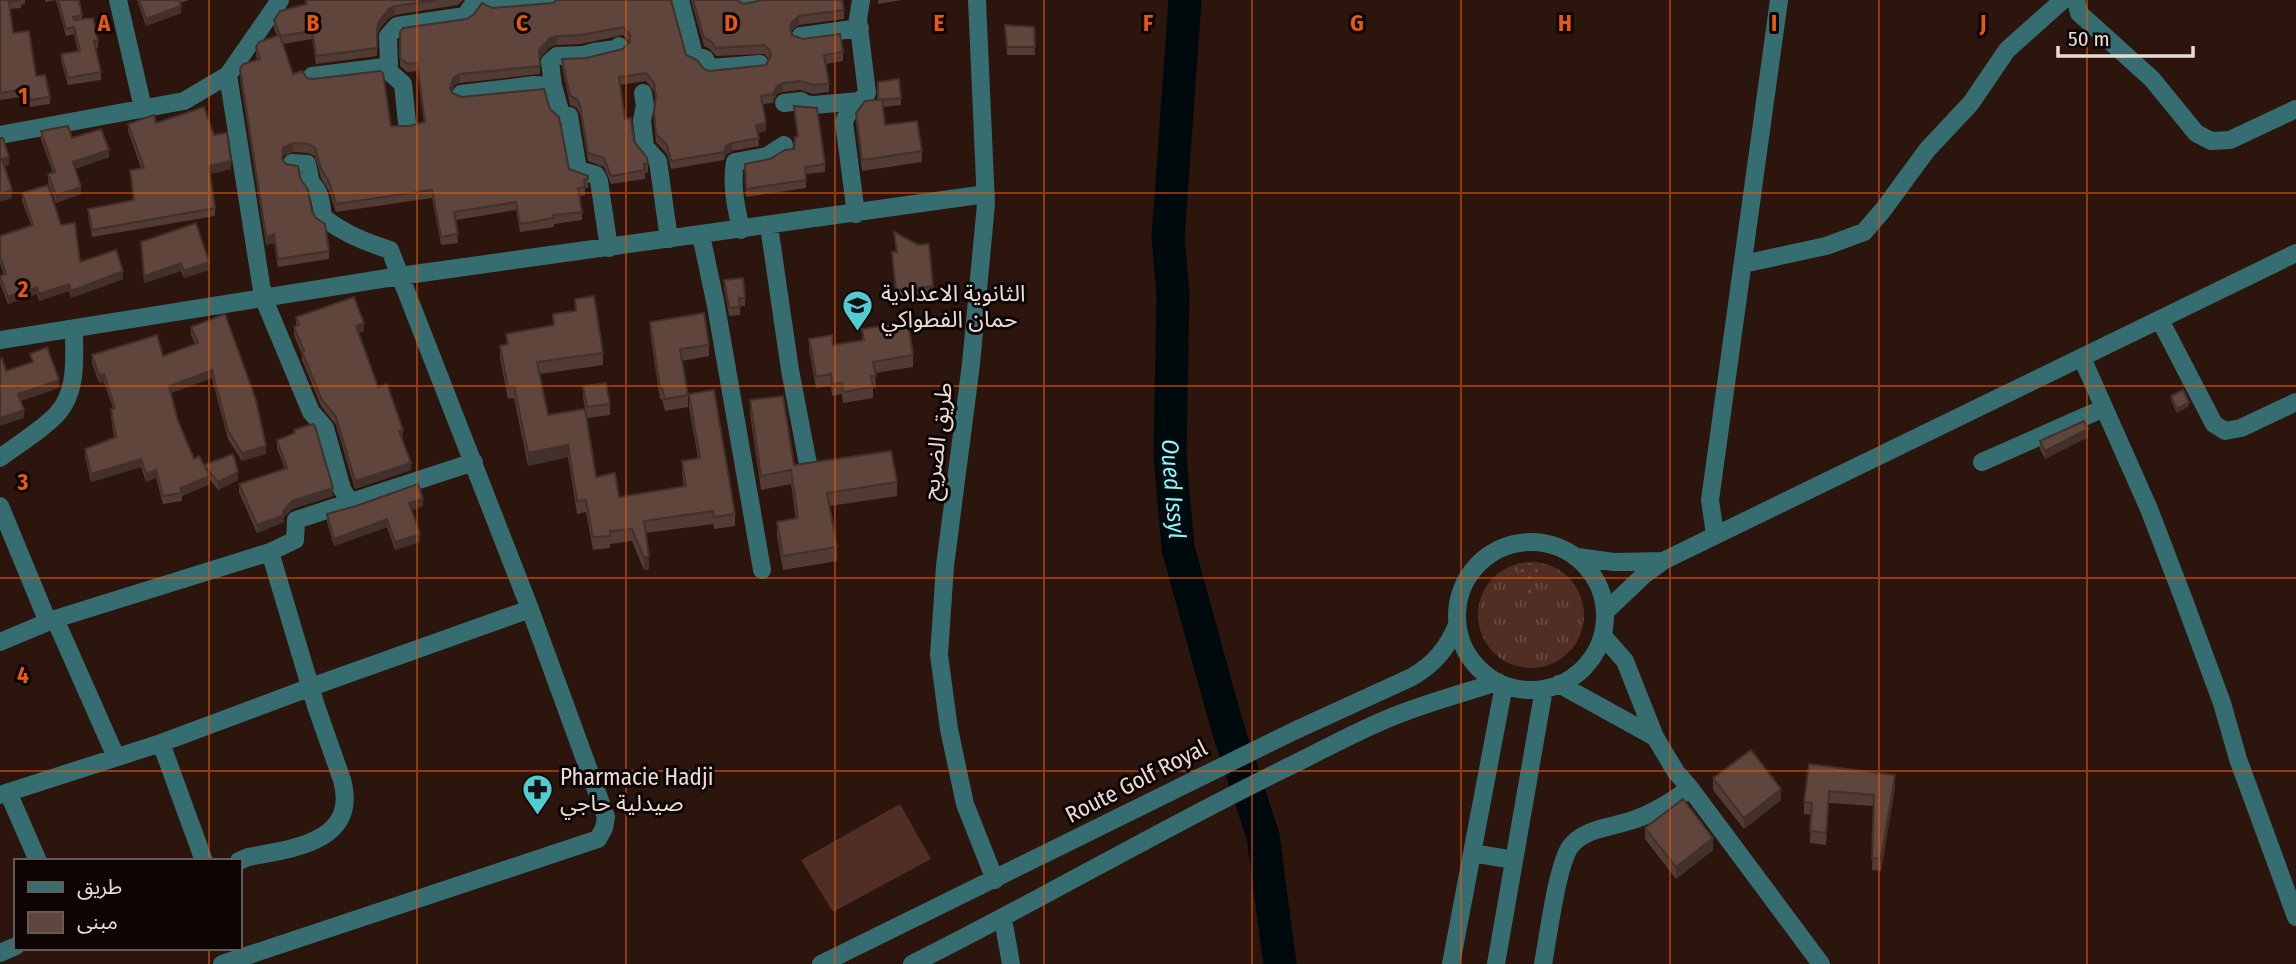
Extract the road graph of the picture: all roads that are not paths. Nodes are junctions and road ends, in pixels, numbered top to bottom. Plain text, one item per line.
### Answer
1 (118, 0) edge
2 (280, 0) edge
3 (477, 0) edge
4 (489, 0) edge
5 (551, 0) edge
6 (680, 0) edge
7 (755, 0) edge
8 (862, 0) edge
9 (977, 0) edge
10 (1779, 0) edge
11 (2063, 0) edge
12 (2076, 0) edge
13 (744, 1) edge
14 (859, 28) junction
15 (802, 36) edge
16 (619, 46) dead end
17 (760, 64) edge
18 (384, 66) junction
19 (228, 75) junction
20 (312, 76) edge
21 (553, 86) junction
22 (643, 93) dead end
23 (461, 94) edge
24 (860, 102) junction
25 (784, 103) dead end
26 (143, 108) junction
27 (2296, 109) edge
28 (407, 123) edge
29 (0, 135) edge
30 (784, 145) dead end
31 (292, 163) edge
32 (986, 194) junction
33 (856, 214) junction
34 (769, 226) junction
35 (741, 230) junction
36 (701, 235) junction
37 (669, 239) junction
38 (609, 248) junction
39 (2296, 253) edge
40 (1743, 264) junction
41 (400, 276) junction
42 (263, 297) junction
43 (2160, 320) junction
44 (74, 329) junction
45 (0, 340) edge
46 (2082, 358) junction
47 (2296, 402) edge
48 (2104, 408) junction
49 (0, 458) edge
50 (1982, 462) dead end
51 (474, 463) junction
52 (808, 464) edge
53 (351, 504) junction
54 (0, 506) edge
55 (1714, 536) junction
56 (271, 552) junction
57 (1577, 557) junction
58 (1663, 561) junction
59 (762, 570) dead end
60 (530, 609) junction
61 (1605, 612) junction
62 (51, 621) junction
63 (1457, 625) junction
64 (1603, 636) junction
65 (0, 642) edge
66 (1501, 683) junction
67 (311, 687) junction
68 (1552, 687) junction
69 (1656, 737) junction
70 (161, 743) junction
71 (116, 757) junction
72 (1690, 788) junction
73 (4, 794) edge
74 (1472, 853) junction
75 (37, 859) edge
76 (203, 859) edge
77 (242, 860) edge
78 (1514, 860) junction
79 (995, 880) junction
80 (2296, 917) edge
81 (1003, 919) junction
82 (231, 957) edge
83 (821, 964) edge
84 (912, 964) edge
85 (1012, 964) edge
86 (1451, 964) edge
87 (1496, 964) edge
88 (1543, 964) edge
89 (1821, 964) edge

1 - 26 street
2 - 19 street
3 - 18 street
4 - 5 street
6 - 17 street
7 - 13 street
8 - 14 street
9 - 32 street, طريق الضريح
10 - 40 street
11 - 40 street
12 - 27 street
14 - 15 street
14 - 24 street
16 - 21 street
18 - 20 street
18 - 28 street
19 - 26 street
19 - 42 street
21 - 23 street
21 - 38 street
22 - 37 street
24 - 25 street
24 - 33 street
26 - 29 street
30 - 35 street
31 - 41 street
32 - 33 street
32 - 79 street, طريق الضريح
33 - 34 street
34 - 35 street
34 - 52 street
35 - 36 street
36 - 37 street
36 - 59 street
37 - 38 street
38 - 41 street
39 - 43 street
40 - 55 street
41 - 42 street
41 - 51 street
42 - 44 street
42 - 53 street
43 - 46 street
43 - 47 street
44 - 45 street
44 - 49 street
46 - 48 street
46 - 55 street
48 - 50 street
48 - 80 street
51 - 53 street
51 - 60 street
53 - 56 street
54 - 62 street
55 - 58 street
56 - 62 street
56 - 67 street
57 - 58 street
57 - 61 street
57 - 63 street
58 - 61 street
60 - 67 street
60 - 82 street
61 - 64 street
62 - 65 street
62 - 71 street
63 - 66 street
63 - 79 street, Route Golf Royal
64 - 68 street
64 - 69 street
66 - 68 street
66 - 74 street
66 - 81 street
67 - 70 street
67 - 77 street
68 - 69 street
68 - 78 street
69 - 72 street
70 - 71 street
70 - 76 street
71 - 73 street
72 - 88 street
72 - 89 street
73 - 75 street
74 - 78 street
74 - 86 street
78 - 87 street
79 - 83 street, Route Golf Royal
81 - 84 street
81 - 85 street

